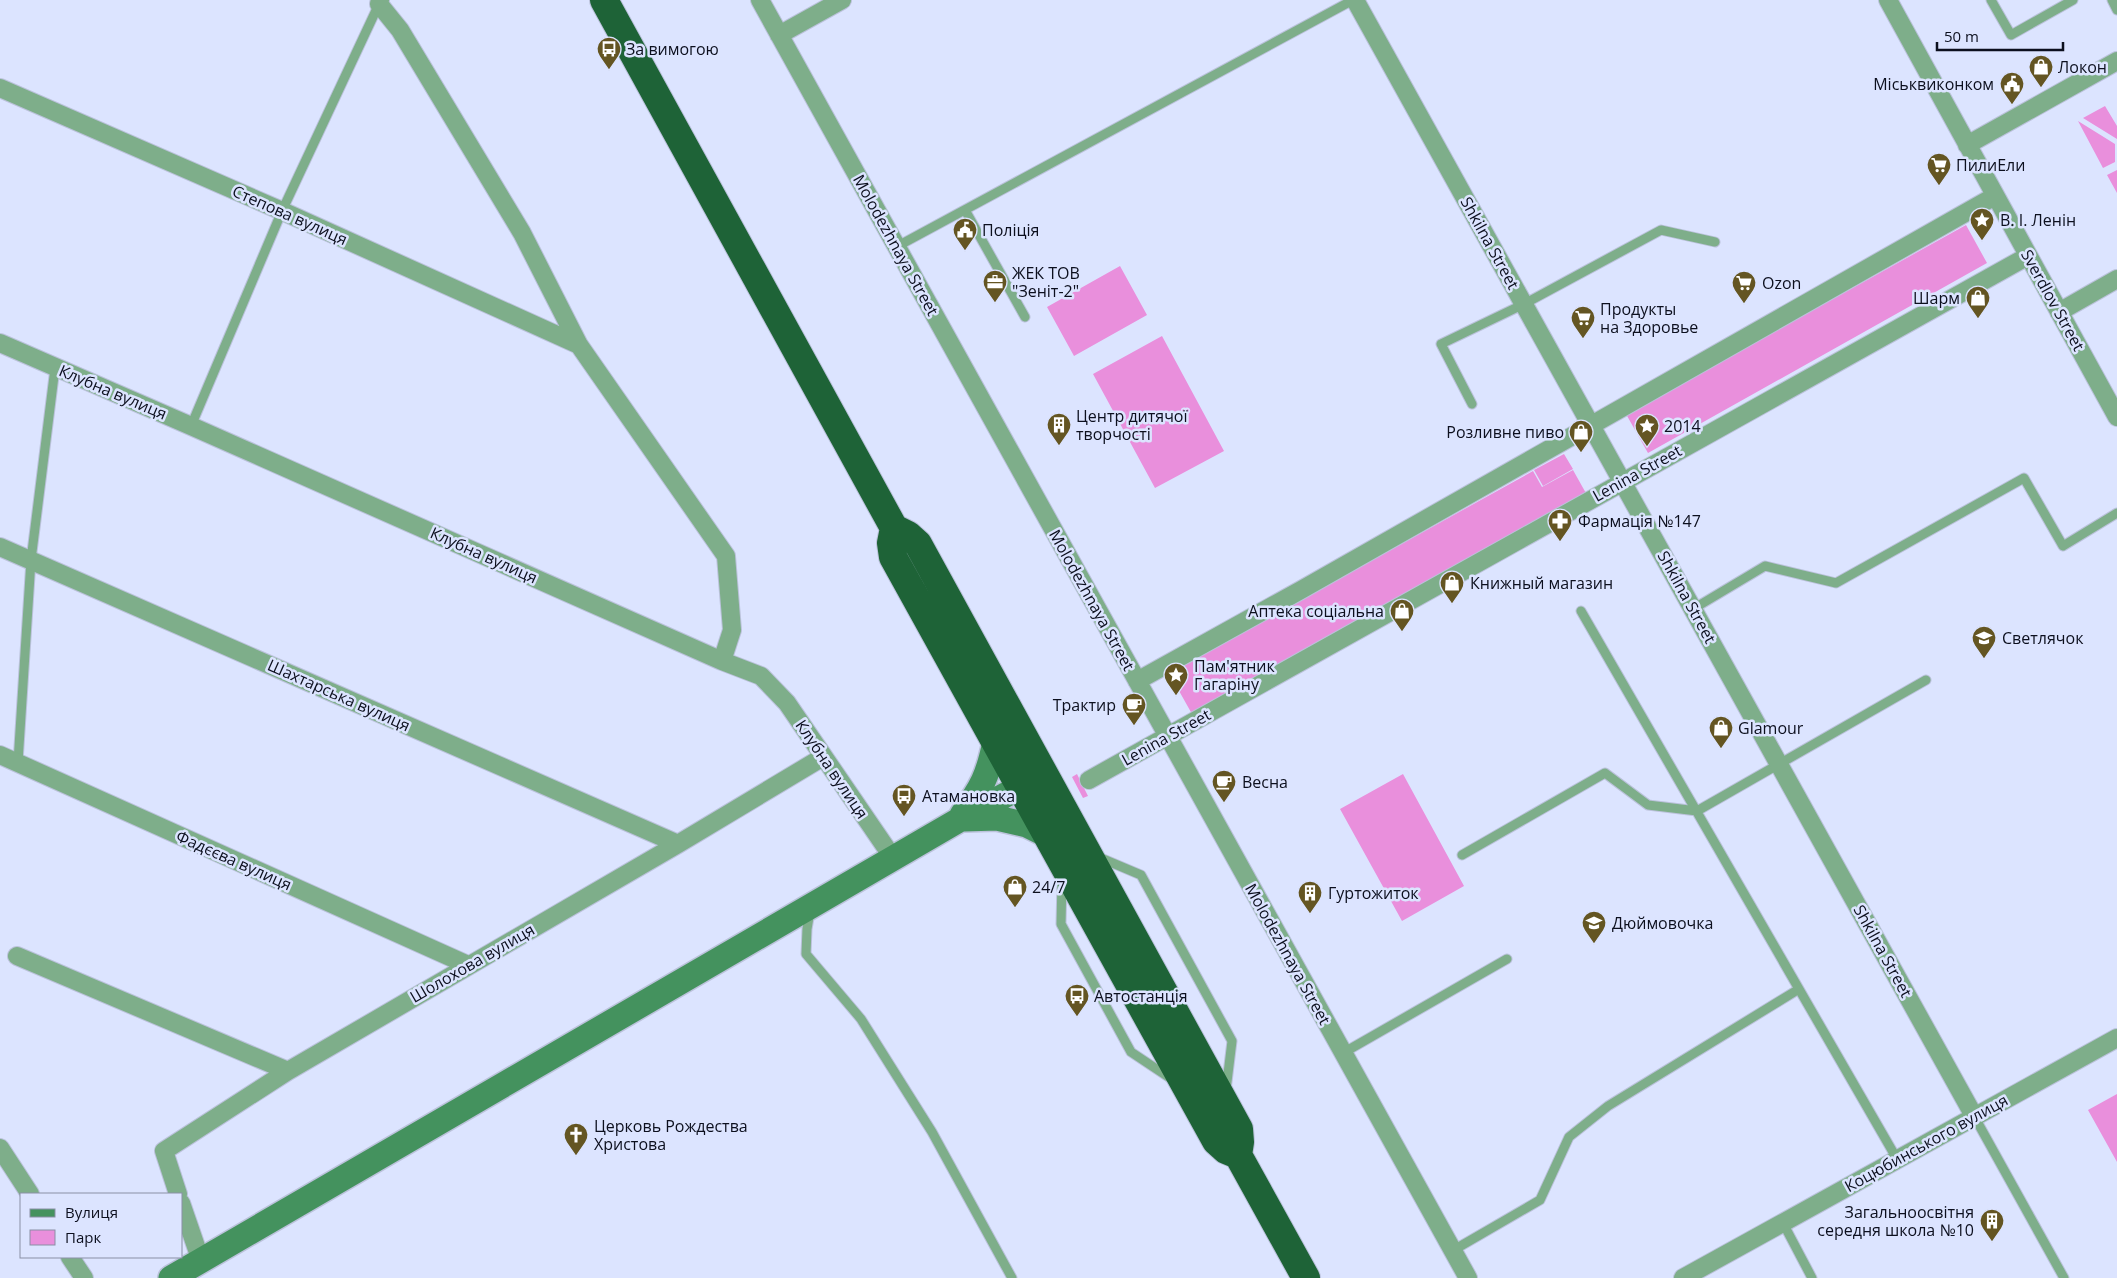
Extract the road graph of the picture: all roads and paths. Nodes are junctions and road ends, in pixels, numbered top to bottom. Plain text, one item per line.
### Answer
1 (604, 0) edge
2 (760, 0) edge
3 (842, 0) edge
4 (1354, 0) edge
5 (1888, 0) edge
6 (1991, 0) edge
7 (2073, 0) edge
8 (2112, 0) edge
9 (376, 2) edge
10 (2117, 10) edge
11 (779, 35) junction
12 (2117, 61) edge
13 (0, 88) edge
14 (1967, 145) junction
15 (1995, 196) junction
16 (965, 210) junction
17 (282, 211) junction
18 (1715, 242) dead end
19 (896, 247) junction
20 (2028, 256) junction
21 (2117, 279) edge
22 (1524, 304) junction
23 (2059, 312) junction
24 (1025, 317) dead end
25 (0, 343) edge
26 (578, 345) junction
27 (55, 368) junction
28 (1472, 404) dead end
29 (2117, 417) edge
30 (1591, 425) junction
31 (191, 426) junction
32 (1622, 481) junction
33 (2117, 514) edge
34 (894, 528) junction
35 (0, 547) edge
36 (31, 560) junction
37 (1693, 609) junction
38 (1581, 611) dead end
39 (722, 661) junction
40 (1926, 680) dead end
41 (1137, 681) junction
42 (1023, 736) junction
43 (1168, 737) junction
44 (997, 746) junction
45 (0, 755) edge
46 (823, 757) junction
47 (18, 762) junction
48 (1778, 763) junction
49 (1045, 774) junction
50 (1089, 780) dead end
51 (1020, 787) junction
52 (1064, 808) junction
53 (1697, 811) junction
54 (959, 820) junction
55 (1043, 829) junction
56 (678, 844) junction
57 (1087, 852) junction
58 (1462, 855) dead end
59 (893, 858) junction
60 (811, 907) junction
61 (17, 956) dead end
62 (1507, 959) dead end
63 (468, 965) junction
64 (1799, 989) junction
65 (2117, 1038) edge
66 (1343, 1054) junction
67 (288, 1071) junction
68 (1224, 1102) junction
69 (1974, 1116) junction
70 (0, 1148) edge
71 (1238, 1155) junction
72 (1897, 1159) junction
73 (29, 1193) edge
74 (178, 1193) edge
75 (182, 1206) edge
76 (1782, 1223) junction
77 (1452, 1250) junction
78 (71, 1258) edge
79 (201, 1261) junction
80 (84, 1278) edge
81 (171, 1278) edge
82 (1012, 1278) edge
83 (1306, 1278) edge
84 (1468, 1278) edge
85 (1682, 1278) edge
86 (1812, 1278) edge
87 (2064, 1278) edge

1 - 34 highway
2 - 11 street, Molodezhnaya Street
3 - 11 street
4 - 16 lane
4 - 22 street, Shkilna Street
5 - 14 street, Sverdlov Street
6 - 7 lane
8 - 10 lane
9 - 17 lane
9 - 26 street
11 - 19 street, Molodezhnaya Street
12 - 14 street
13 - 17 street, Степова вулиця
14 - 15 street, Sverdlov Street
15 - 20 street, Sverdlov Street
15 - 30 street
16 - 19 lane
16 - 24 lane
17 - 26 street, Степова вулиця
17 - 31 lane
18 - 22 lane
19 - 41 street, Molodezhnaya Street
20 - 23 street, Sverdlov Street
20 - 32 street, Lenina Street
21 - 23 street
22 - 28 lane
22 - 30 street, Shkilna Street
23 - 29 street, Sverdlov Street
25 - 27 street, Клубна вулиця
26 - 39 street
27 - 31 street, Клубна вулиця
27 - 36 lane
30 - 32 street, Shkilna Street
30 - 41 street
31 - 39 street, Клубна вулиця
32 - 37 street, Shkilna Street
32 - 43 street, Lenina Street
33 - 37 lane
34 - 42 highway
34 - 44 highway
35 - 36 street, Шахтарська вулиця
36 - 47 lane
36 - 56 street, Шахтарська вулиця
37 - 48 street, Shkilna Street
38 - 53 lane
39 - 46 street, Клубна вулиця
40 - 48 lane
41 - 43 street, Molodezhnaya Street
42 - 44 street
42 - 49 highway
43 - 50 street, Lenina Street
43 - 66 street, Molodezhnaya Street
44 - 51 highway
44 - 54 street
45 - 47 street, Фадєєва вулиця
46 - 56 street, Шолохова вулиця
46 - 59 street, Клубна вулиця
47 - 63 street, Фадєєва вулиця
48 - 53 lane
48 - 69 street, Shkilna Street
49 - 51 street
49 - 52 highway
51 - 54 street
51 - 55 highway
52 - 55 street
52 - 57 highway
53 - 58 lane
53 - 64 lane
54 - 55 street
54 - 59 street
55 - 71 highway
56 - 63 street, Шолохова вулиця
57 - 68 highway
57 - 68 lane
59 - 60 street
60 - 79 street
60 - 82 lane
61 - 67 street
62 - 66 lane
63 - 67 street, Шолохова вулиця
64 - 72 lane
64 - 77 lane
65 - 69 street, Коцюбинського вулиця
66 - 77 street, Molodezhnaya Street
67 - 74 street, Шолохова вулиця
68 - 71 highway
69 - 72 street, Коцюбинського вулиця
69 - 87 lane
70 - 73 street
71 - 83 highway
72 - 76 street, Коцюбинського вулиця
75 - 79 street
76 - 85 street, Коцюбинського вулиця
76 - 86 lane
77 - 84 street, Molodezhnaya Street
78 - 80 street
79 - 81 street

